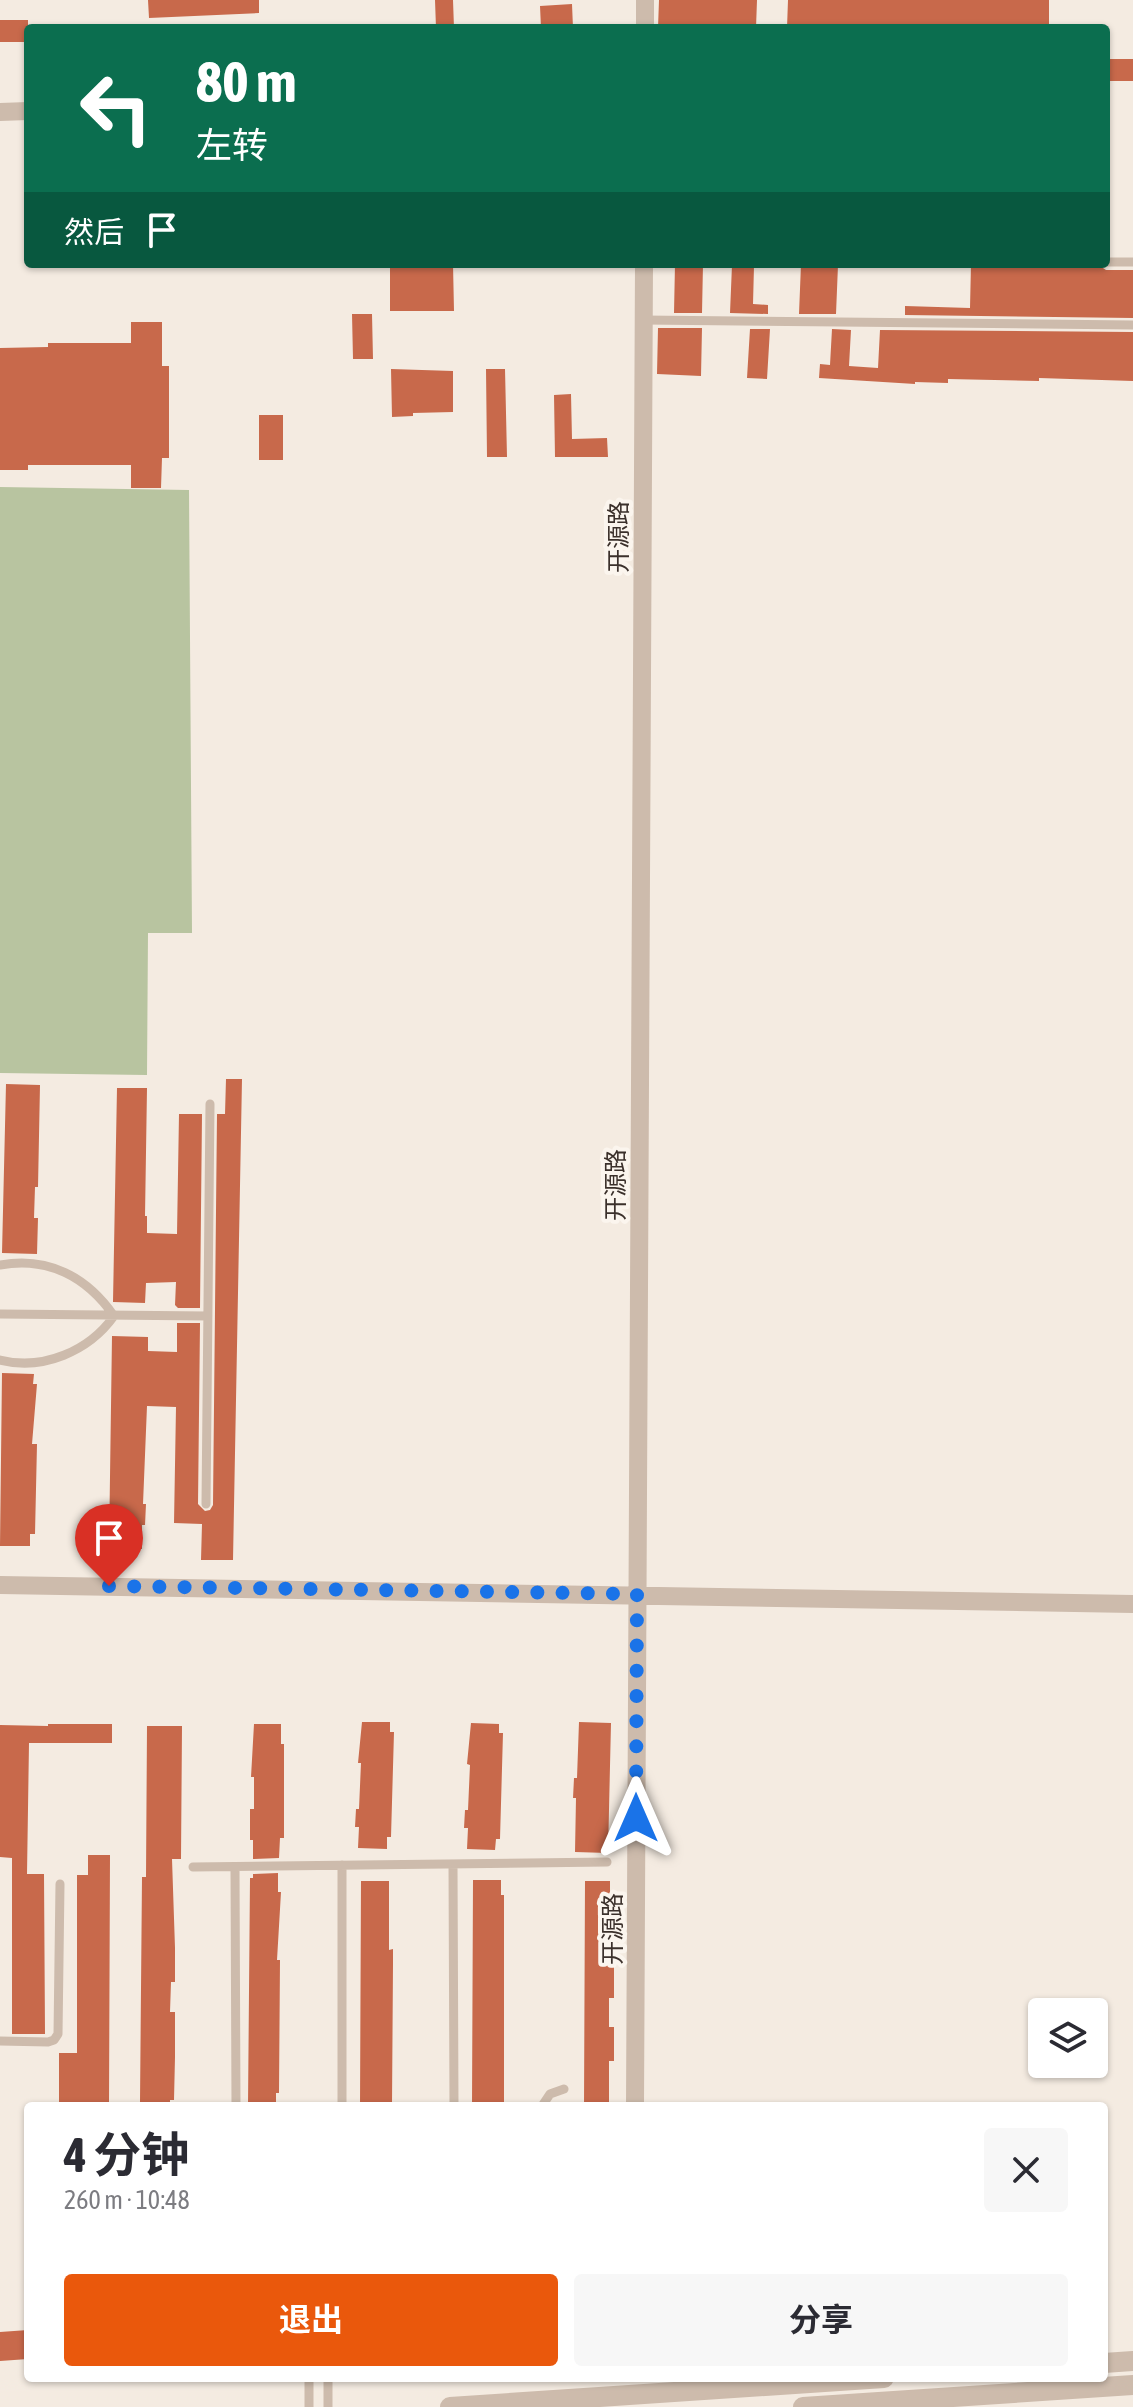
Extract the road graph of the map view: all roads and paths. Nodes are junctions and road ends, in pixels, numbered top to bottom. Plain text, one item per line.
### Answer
1 (645, 0) edge
2 (645, 24) edge
3 (24, 111) edge
4 (0, 112) edge
5 (1110, 262) edge
6 (1133, 262) edge
7 (644, 268) edge
8 (643, 320) junction
9 (1133, 325) edge
10 (210, 1104) dead end
11 (0, 1265) edge
12 (0, 1314) edge
13 (114, 1316) junction
14 (208, 1316) junction
15 (0, 1360) edge
16 (206, 1504) dead end
17 (0, 1585) edge
18 (637, 1594) junction
19 (1133, 1604) edge
20 (607, 1862) dead end
21 (453, 1864) junction
22 (342, 1865) junction
23 (193, 1867) dead end
24 (235, 1867) junction
25 (60, 1884) dead end
26 (0, 2041) edge
27 (564, 2089) dead end
28 (236, 2102) edge
29 (342, 2102) edge
30 (454, 2102) edge
31 (545, 2102) edge
32 (635, 2102) edge
33 (1133, 2361) edge
34 (1108, 2363) edge
35 (309, 2382) edge
36 (328, 2382) edge
37 (759, 2382) edge
38 (1133, 2385) edge
39 (634, 2386) edge
40 (309, 2407) edge
41 (328, 2407) edge
42 (450, 2407) edge
43 (803, 2407) edge

1 - 2 street
3 - 4 street
5 - 6 lane
7 - 8 street, 开源路
8 - 9 lane
8 - 18 street, 开源路
10 - 14 lane
11 - 13 lane
12 - 13 lane
13 - 14 lane
13 - 15 lane
14 - 16 lane
17 - 18 street
18 - 19 street
18 - 32 street, 开源路
20 - 21 lane
21 - 22 lane
21 - 30 lane
22 - 24 lane
22 - 29 lane
23 - 24 lane
24 - 28 lane
25 - 26 lane
27 - 31 lane
33 - 34 street
35 - 40 lane
36 - 41 lane
37 - 39 street
38 - 43 street
39 - 42 street

